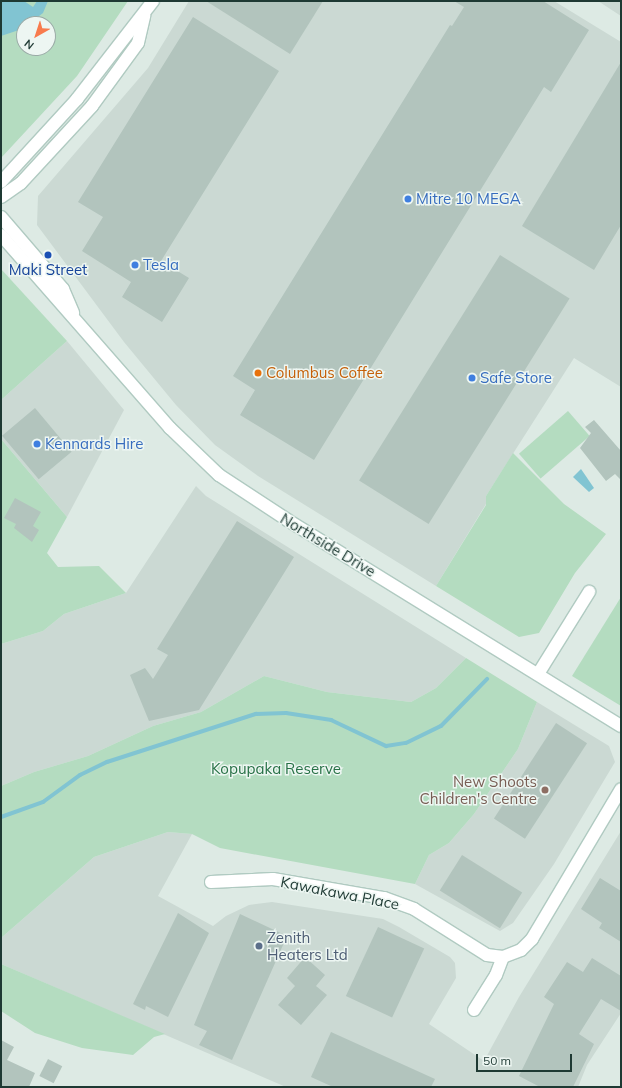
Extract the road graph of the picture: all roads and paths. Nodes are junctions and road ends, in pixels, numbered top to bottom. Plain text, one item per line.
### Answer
1 (153, 1) edge
2 (144, 16) junction
3 (1, 182) edge
4 (1, 197) edge
5 (1, 217) edge
6 (1, 236) edge
7 (75, 316) junction
8 (589, 592) dead end
9 (538, 674) junction
10 (621, 726) edge
11 (621, 789) edge
12 (211, 882) dead end
13 (503, 957) junction
14 (474, 1010) dead end

1 - 2 street
2 - 3 street
2 - 4 street
5 - 7 street, Northside Drive
6 - 7 street, Northside Drive
7 - 9 street, Northside Drive
8 - 9 street
9 - 10 street, Northside Drive
11 - 13 street
12 - 13 street, Kawakawa Place
13 - 14 street

